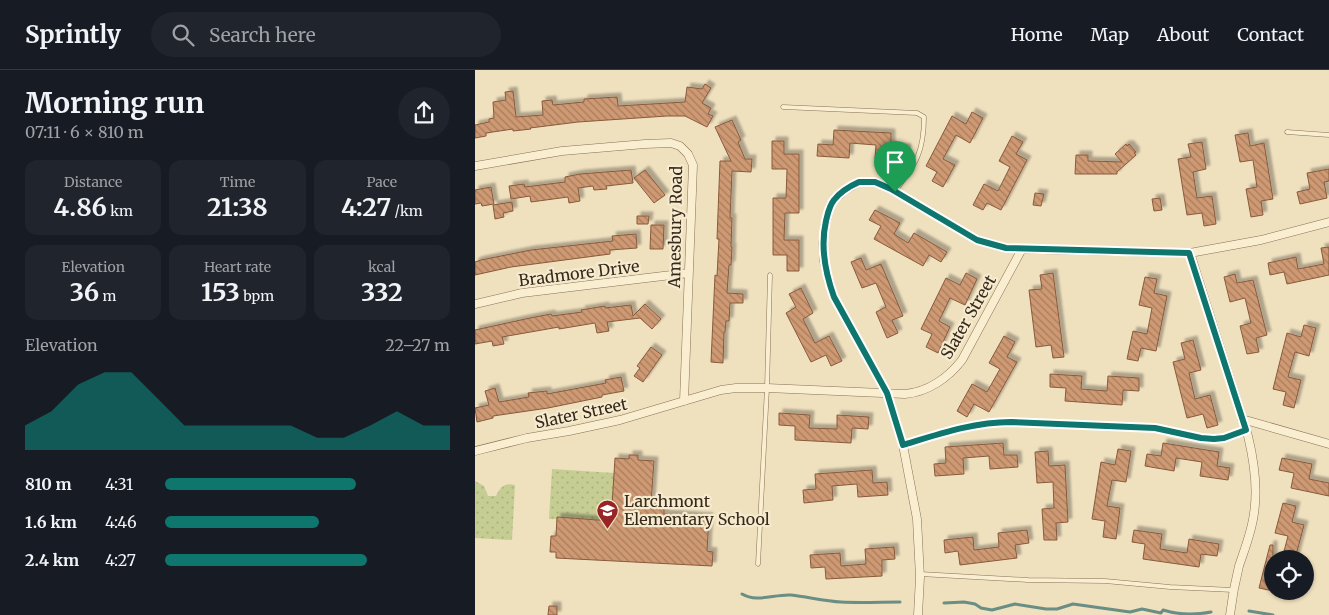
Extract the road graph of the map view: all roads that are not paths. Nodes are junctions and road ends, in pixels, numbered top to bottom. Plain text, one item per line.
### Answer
1 (783, 107) dead end
2 (1287, 132) dead end
3 (1329, 135) edge
4 (475, 166) edge
5 (895, 192) junction
6 (1329, 222) edge
7 (1023, 249) junction
8 (1189, 253) junction
9 (688, 273) junction
10 (771, 275) dead end
11 (475, 304) edge
12 (767, 388) junction
13 (887, 393) junction
14 (684, 401) junction
15 (1242, 419) junction
16 (1246, 430) junction
17 (1329, 444) edge
18 (903, 445) junction
19 (475, 451) edge
20 (758, 564) dead end
21 (919, 574) junction
22 (1233, 590) junction
23 (918, 615) edge
24 (1230, 615) edge

1 - 5 lane
2 - 3 lane
4 - 9 street, Amesbury Road
5 - 7 street
5 - 13 street
6 - 8 street
7 - 8 street
7 - 13 street, Slater Street
8 - 15 street
9 - 11 street, Bradmore Drive
9 - 14 street, Amesbury Road
10 - 12 lane
12 - 13 street, Slater Street
12 - 14 street, Slater Street
12 - 20 lane
13 - 18 street
14 - 19 street, Slater Street
15 - 16 street
15 - 17 street
16 - 18 lane
16 - 22 street
18 - 21 street
21 - 22 lane
21 - 23 street
22 - 24 street

